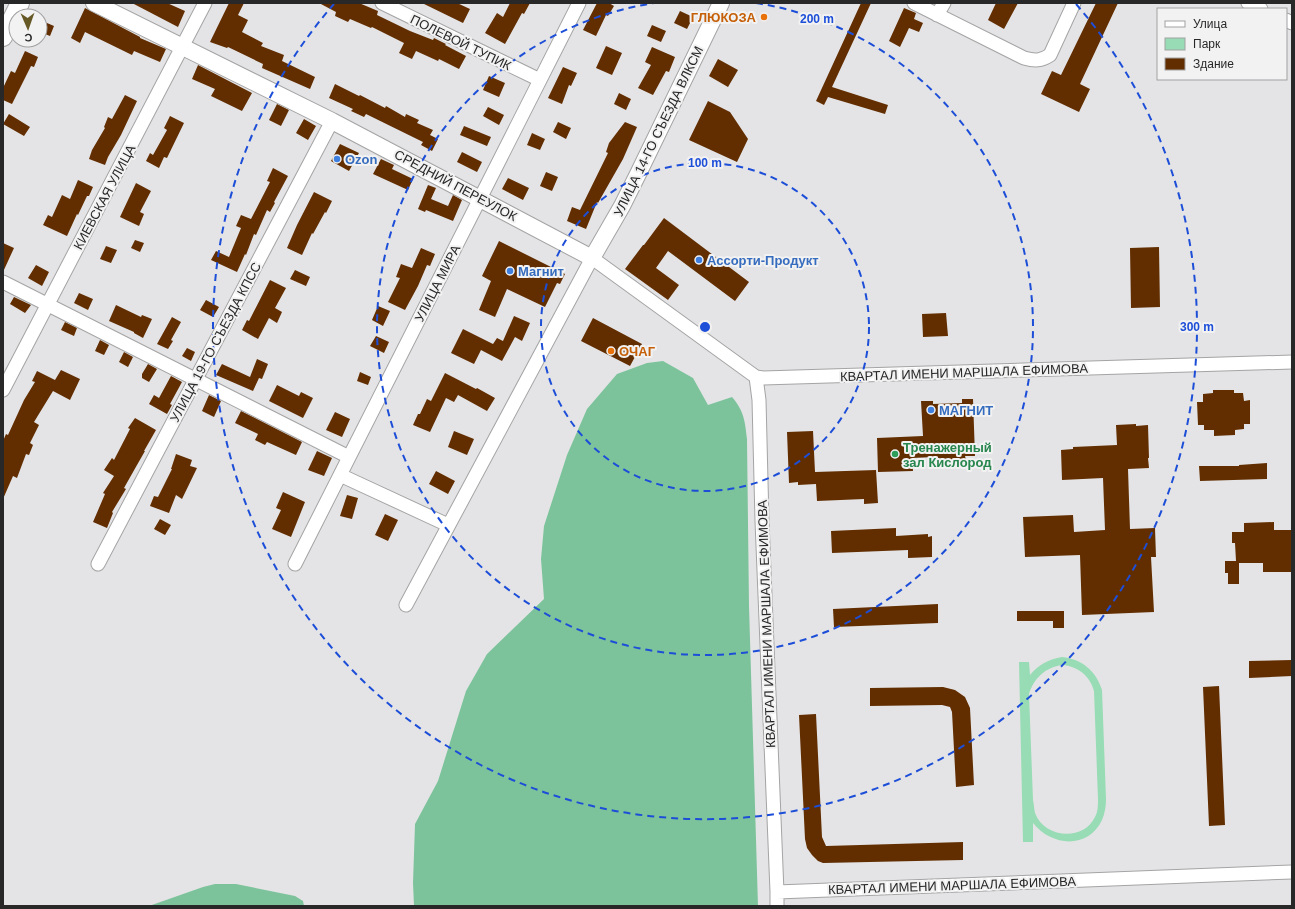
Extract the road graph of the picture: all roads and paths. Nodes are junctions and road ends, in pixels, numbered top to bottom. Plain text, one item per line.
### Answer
1 (20, 3) edge
2 (94, 3) edge
3 (205, 3) edge
4 (382, 3) edge
5 (579, 3) edge
6 (720, 3) edge
7 (914, 3) edge
8 (944, 3) edge
9 (1074, 3) edge
10 (1248, 3) edge
11 (405, 8) edge
12 (1259, 8) edge
13 (937, 16) junction
14 (3, 37) edge
15 (182, 47) junction
16 (540, 80) junction
17 (332, 121) junction
18 (480, 198) junction
19 (592, 258) junction
20 (3, 282) edge
21 (48, 304) junction
22 (1292, 362) edge
23 (756, 377) junction
24 (196, 379) junction
25 (3, 390) edge
26 (349, 457) junction
27 (340, 475) junction
28 (448, 525) junction
29 (98, 564) dead end
30 (295, 564) dead end
31 (406, 605) dead end
32 (1292, 872) edge
33 (777, 892) junction
34 (777, 906) edge

1 - 14 main road
2 - 15 street, СРЕДНИЙ ПЕРЕУЛОК
3 - 15 street, КИЕВСКАЯ УЛИЦА
4 - 11 street, ПОЛЕВОЙ ТУПИК
5 - 16 street, УЛИЦА МИРА
6 - 19 street, УЛИЦА 14-ГО СЪЕЗДА ВЛКСМ
7 - 13 street
8 - 13 street
9 - 13 street
10 - 12 street
11 - 16 street, ПОЛЕВОЙ ТУПИК
15 - 17 street, СРЕДНИЙ ПЕРЕУЛОК
15 - 21 street, КИЕВСКАЯ УЛИЦА
16 - 18 street, УЛИЦА МИРА
17 - 18 street, СРЕДНИЙ ПЕРЕУЛОК
17 - 24 street, УЛИЦА 19-ГО СЪЕЗДА КПСС
18 - 19 street, СРЕДНИЙ ПЕРЕУЛОК
18 - 26 street, УЛИЦА МИРА
19 - 23 street, СРЕДНИЙ ПЕРЕУЛОК
19 - 28 street
20 - 21 street
21 - 24 street
21 - 25 street, КИЕВСКАЯ УЛИЦА
22 - 23 street, КВАРТАЛ ИМЕНИ МАРШАЛА ЕФИМОВА
23 - 33 street, КВАРТАЛ ИМЕНИ МАРШАЛА ЕФИМОВА
24 - 26 street
24 - 29 street, УЛИЦА 19-ГО СЪЕЗДА КПСС
26 - 27 street, УЛИЦА МИРА
27 - 28 street
27 - 30 street, УЛИЦА МИРА
28 - 31 street
32 - 33 street, КВАРТАЛ ИМЕНИ МАРШАЛА ЕФИМОВА
33 - 34 street

